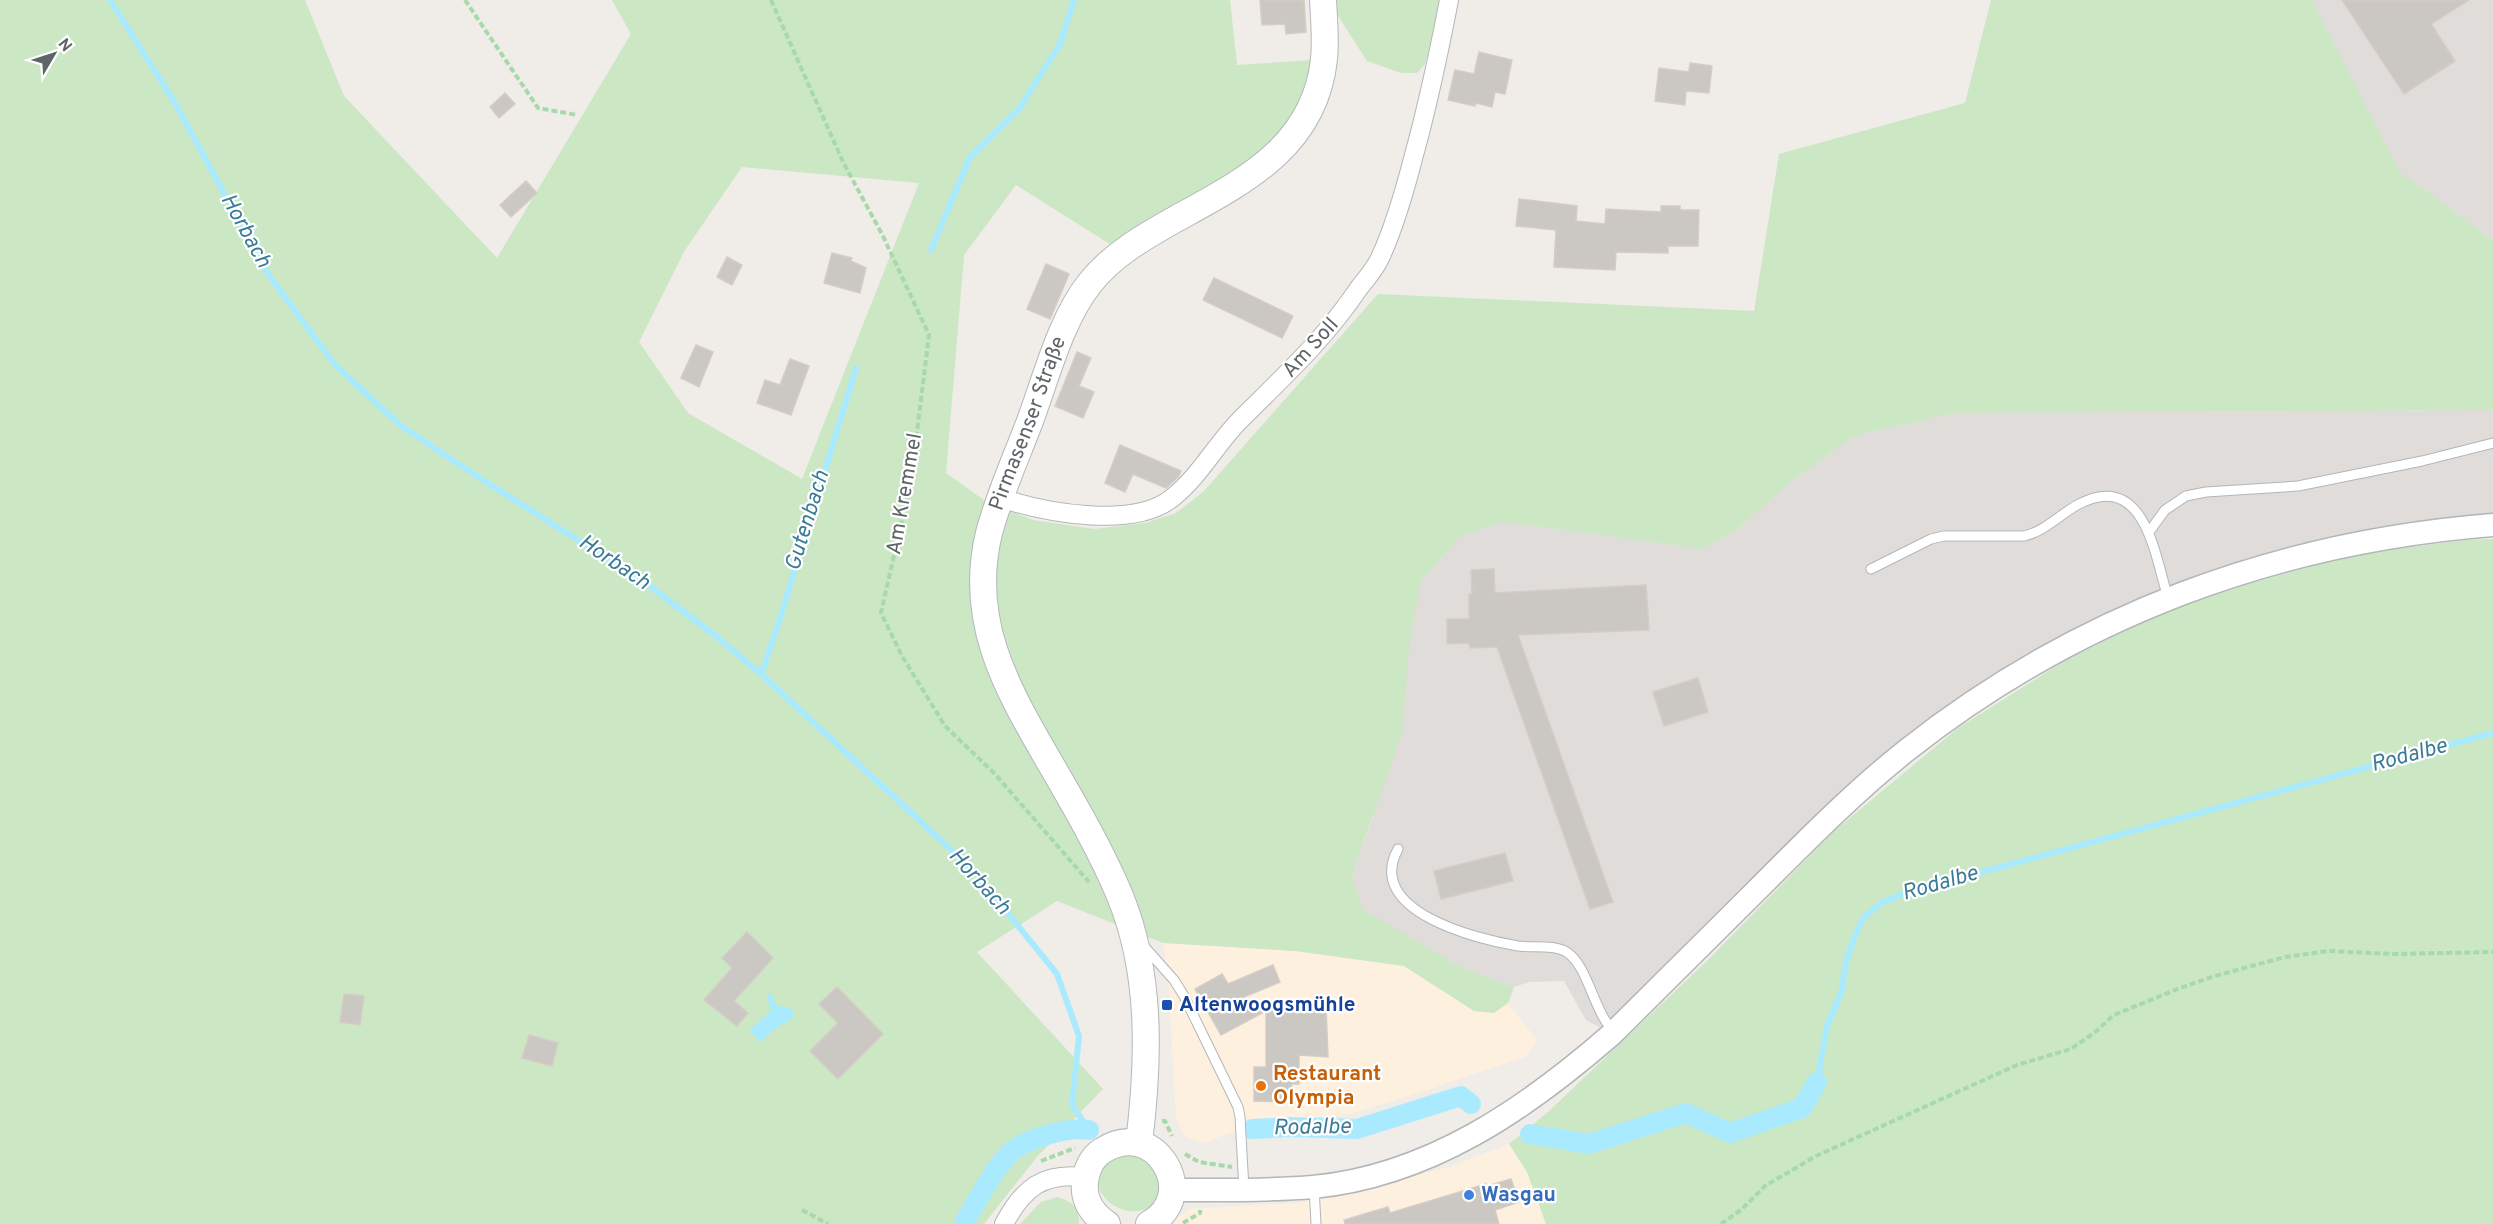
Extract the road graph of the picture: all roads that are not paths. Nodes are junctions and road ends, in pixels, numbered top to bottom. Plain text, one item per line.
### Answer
1 (1323, 0) edge
2 (1449, 0) edge
3 (2493, 443) edge
4 (1001, 498) junction
5 (2493, 525) edge
6 (2149, 532) junction
7 (1871, 569) dead end
8 (2168, 598) junction
9 (1398, 849) dead end
10 (1133, 933) junction
11 (1614, 1032) junction
12 (1141, 1131) junction
13 (1085, 1177) junction
14 (1243, 1178) junction
15 (1314, 1187) junction
16 (1172, 1190) junction
17 (1004, 1224) edge
18 (1107, 1224) edge
19 (1149, 1224) edge
20 (1316, 1224) edge

1 - 4 main road, Pirmasenser Straße
2 - 4 street, Am Soll
3 - 6 lane
4 - 10 main road, Pirmasenser Straße
5 - 8 street
6 - 7 lane
6 - 8 lane
8 - 11 street
9 - 11 lane
10 - 12 main road, Pirmasenser Straße
10 - 14 lane, Pirmasenser Straße
11 - 15 street
12 - 13 main road
12 - 16 main road
13 - 17 street
13 - 18 main road
14 - 15 street
14 - 16 street
15 - 20 lane
16 - 19 main road

